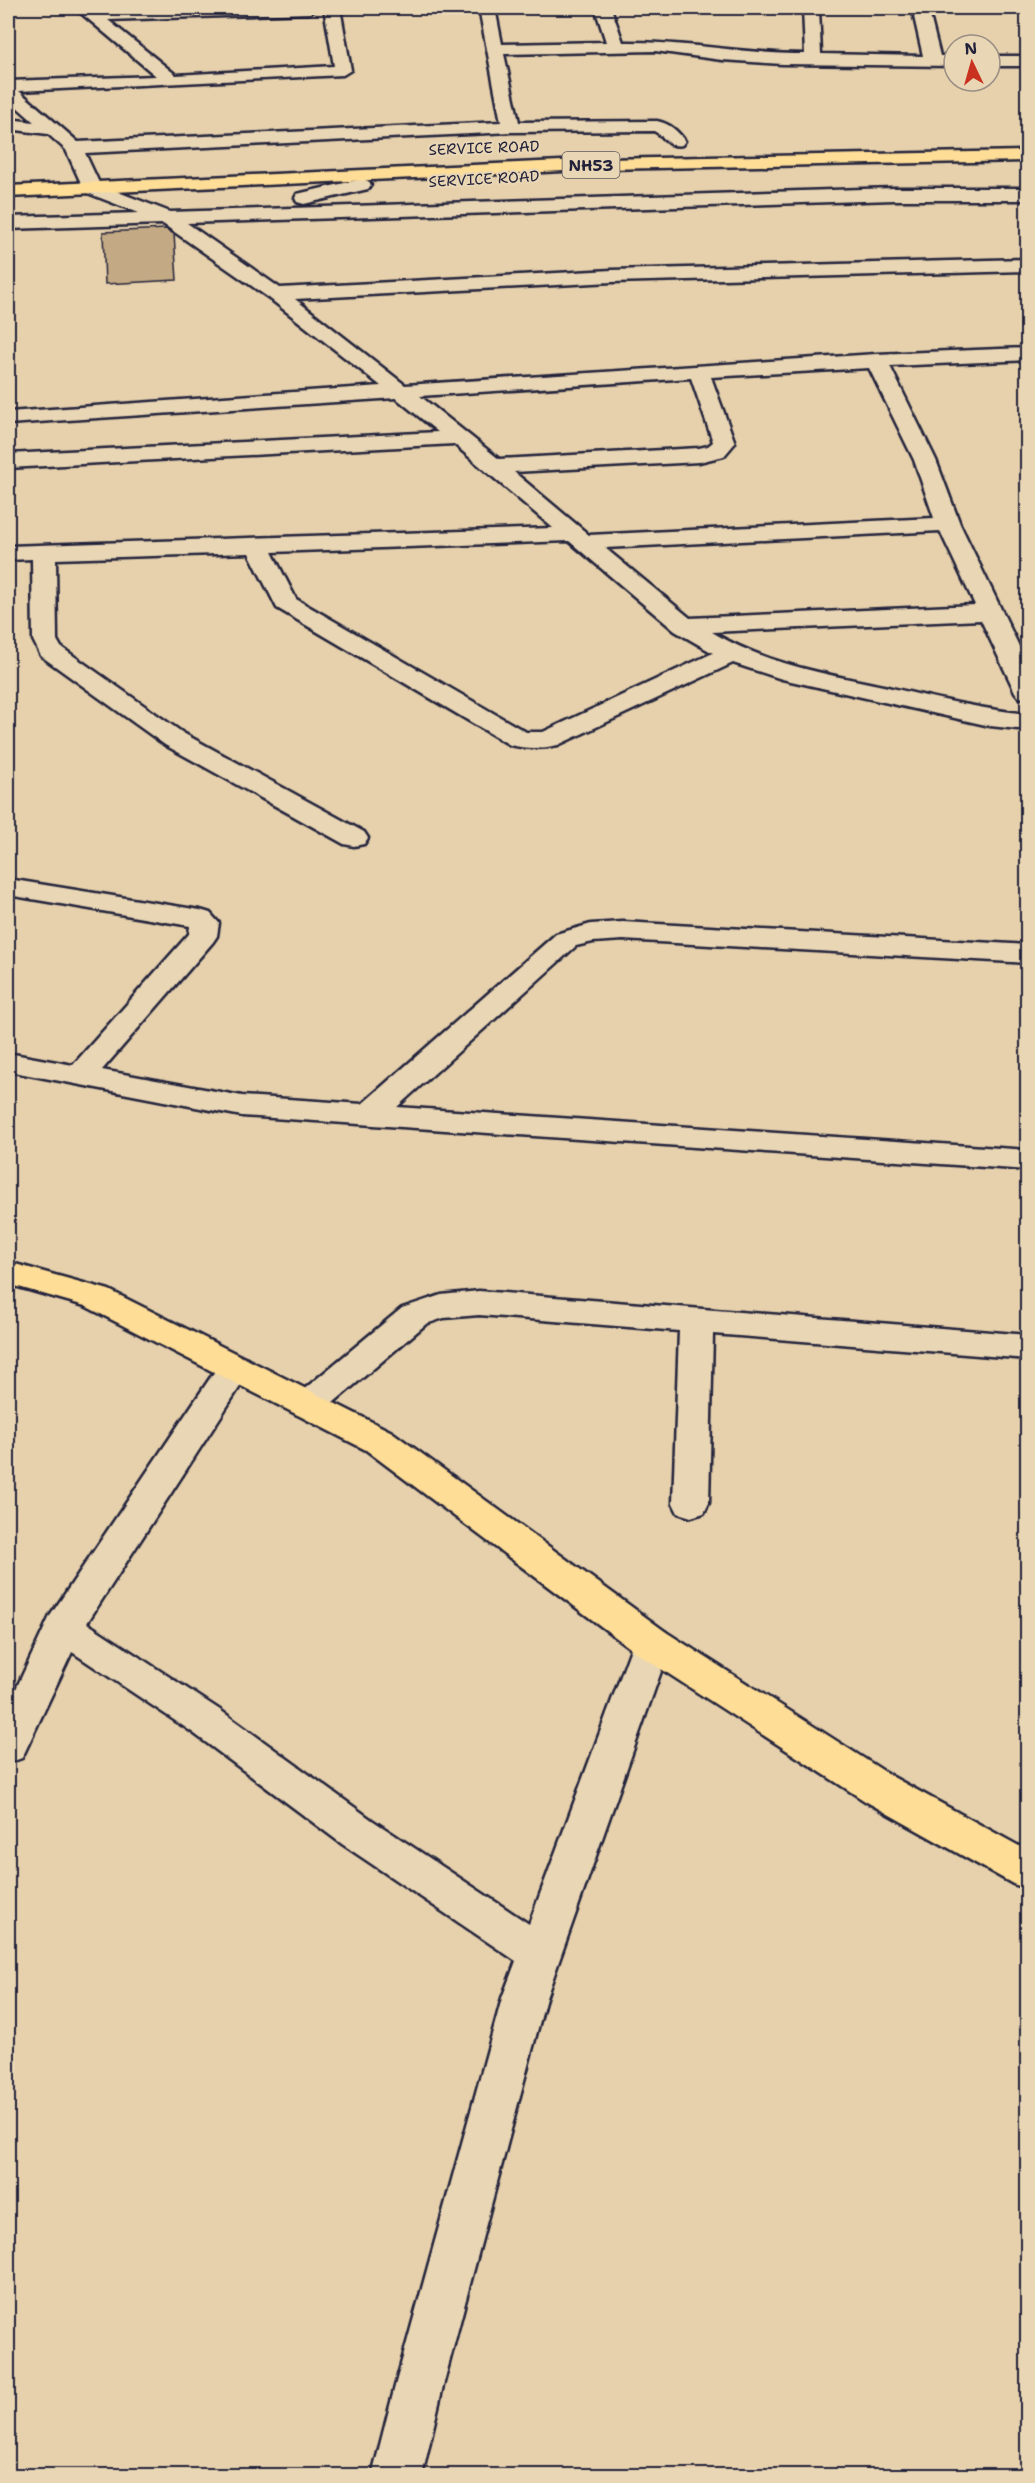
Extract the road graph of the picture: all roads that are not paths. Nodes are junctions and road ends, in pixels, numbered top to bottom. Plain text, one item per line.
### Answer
1 (310, 8) edge
2 (332, 8) edge
3 (487, 8) edge
4 (603, 8) edge
5 (811, 8) edge
6 (920, 8) edge
7 (89, 12) edge
8 (616, 46) junction
9 (495, 49) junction
10 (813, 59) junction
11 (933, 61) junction
12 (942, 61) edge
13 (1002, 61) edge
14 (1028, 61) edge
15 (172, 80) junction
16 (8, 88) edge
17 (8, 124) edge
18 (511, 126) junction
19 (50, 129) junction
20 (684, 141) joint
21 (605, 144) dead end
22 (1028, 146) edge
23 (74, 148) junction
24 (1028, 156) edge
25 (158, 166) dead end
26 (1028, 166) edge
27 (8, 182) edge
28 (122, 182) junction
29 (91, 183) junction
30 (362, 185) joint
31 (8, 192) edge
32 (171, 194) joint
33 (1028, 194) edge
34 (166, 217) junction
35 (8, 223) edge
36 (1028, 265) edge
37 (276, 294) junction
38 (1028, 354) edge
39 (876, 360) junction
40 (699, 371) junction
41 (401, 393) junction
42 (8, 418) edge
43 (459, 437) junction
44 (8, 460) edge
45 (492, 466) junction
46 (948, 524) junction
47 (577, 538) junction
48 (257, 546) junction
49 (44, 552) junction
50 (8, 553) edge
51 (989, 612) junction
52 (684, 626) junction
53 (732, 654) junction
54 (1028, 692) edge
55 (1028, 722) edge
56 (354, 838) dead end
57 (8, 887) edge
58 (1028, 954) edge
59 (8, 1062) edge
60 (80, 1076) junction
61 (369, 1115) junction
62 (1028, 1160) edge
63 (8, 1274) edge
64 (696, 1321) junction
65 (1028, 1347) edge
66 (236, 1368) junction
67 (308, 1405) junction
68 (691, 1503) dead end
69 (64, 1627) junction
70 (652, 1643) junction
71 (8, 1747) edge
72 (1028, 1872) edge
73 (540, 1954) junction
74 (397, 2475) edge

1 - 7 street
2 - 15 street
3 - 9 street
4 - 8 street
5 - 10 street
6 - 11 street
7 - 15 street
8 - 9 street
8 - 10 street
9 - 18 street
10 - 11 street
11 - 12 street
13 - 14 street
15 - 16 street
16 - 19 street
17 - 19 street
18 - 20 street
18 - 23 street
19 - 23 street
20 - 21 main road
22 - 28 main road, NH53
23 - 29 street
24 - 28 main road, NH53
25 - 28 main road
26 - 30 main road, SERVICE ROAD
27 - 29 main road, NH53
28 - 29 main road, NH53
28 - 32 main road
29 - 31 main road, NH53
29 - 34 street
30 - 32 street
33 - 34 street
34 - 35 street
34 - 37 street
36 - 37 street
37 - 41 street
38 - 39 street
39 - 40 street
39 - 46 street
40 - 41 street
40 - 45 street
41 - 42 street
41 - 43 street
43 - 44 street
43 - 45 street
45 - 47 street
46 - 47 street
46 - 51 street
47 - 48 street
47 - 52 street
48 - 49 street
48 - 53 street
49 - 50 street
49 - 56 street
51 - 52 street
51 - 54 street
52 - 53 street
53 - 55 street
57 - 60 street
58 - 61 street
59 - 60 street
60 - 61 street
61 - 62 street
63 - 66 main road
64 - 65 street
64 - 67 street
64 - 68 street
66 - 67 main road
66 - 69 street
67 - 70 main road
69 - 71 street
69 - 73 street
70 - 72 main road
70 - 73 street
73 - 74 street

